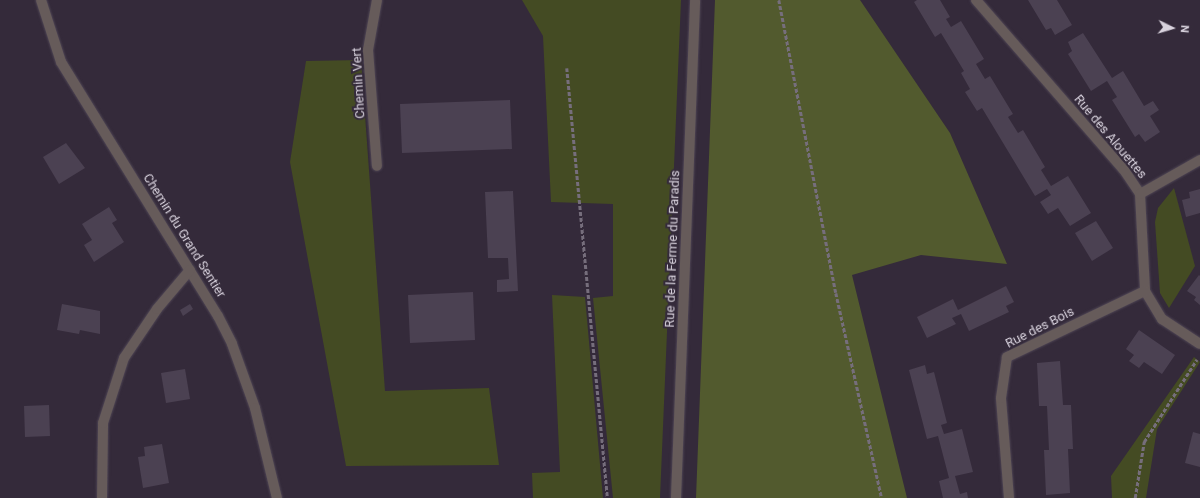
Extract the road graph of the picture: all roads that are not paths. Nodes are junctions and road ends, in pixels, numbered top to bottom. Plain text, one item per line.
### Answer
1 (41, 0) edge
2 (376, 0) edge
3 (695, 0) edge
4 (976, 0) edge
5 (1200, 160) edge
6 (377, 166) dead end
7 (1140, 194) junction
8 (190, 270) junction
9 (1145, 290) junction
10 (1200, 344) edge
11 (102, 498) edge
12 (277, 498) edge
13 (676, 498) edge
14 (1009, 498) edge

1 - 8 street, Chemin du Grand Sentier
2 - 6 street, Chemin Vert
3 - 13 street, Rue de la Ferme du Paradis
4 - 7 street, Rue des Alouettes
5 - 7 street
7 - 9 street, Rue des Alouettes
8 - 11 street
8 - 12 street, Chemin du Grand Sentier
9 - 10 street, Rue des Alouettes
9 - 14 street, Rue des Bois

